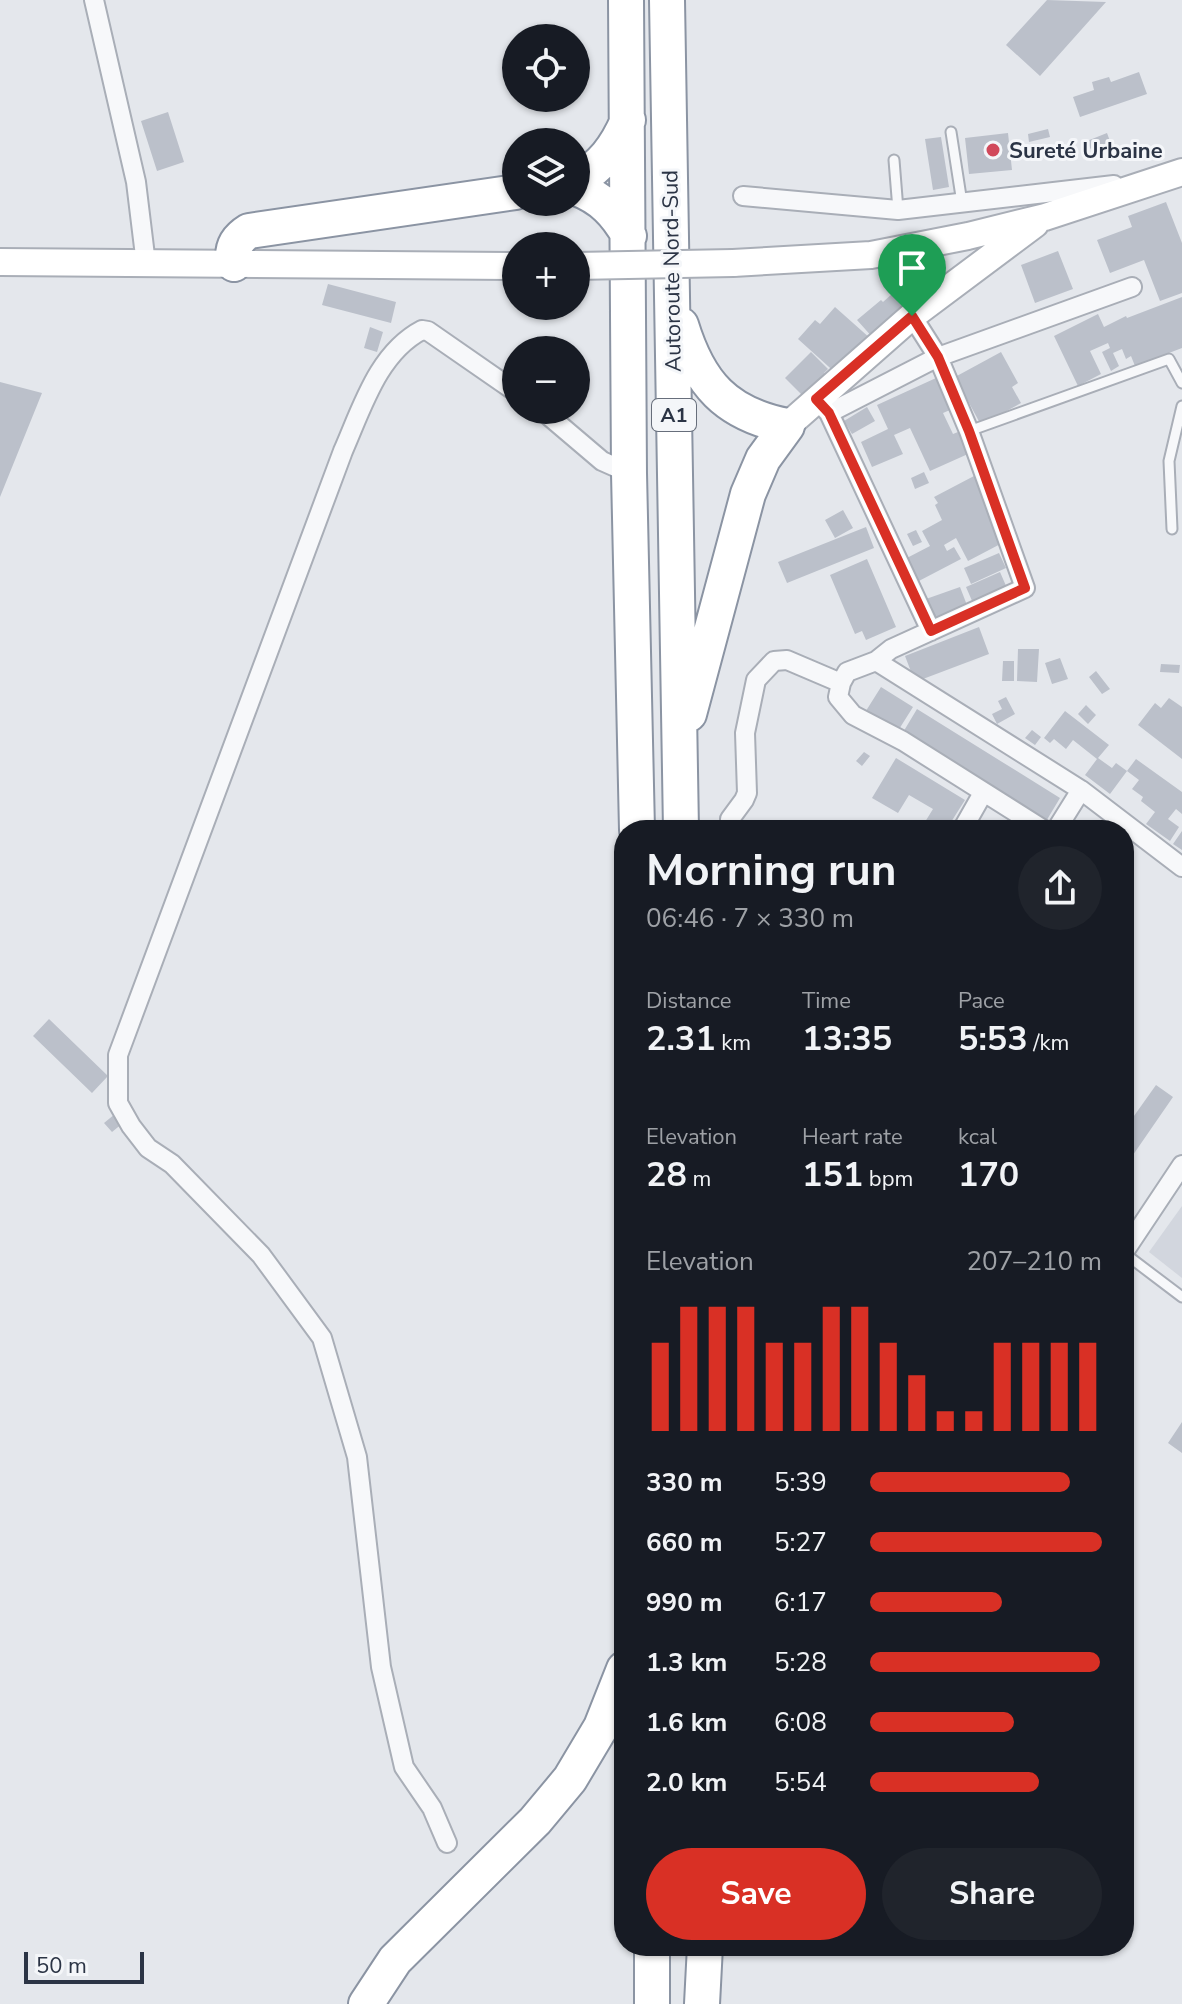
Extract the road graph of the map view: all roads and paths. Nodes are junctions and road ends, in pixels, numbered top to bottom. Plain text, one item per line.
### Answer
1 (94, 0) edge
2 (626, 0) edge
3 (667, 0) edge
4 (628, 120) junction
5 (951, 132) dead end
6 (894, 160) dead end
7 (1182, 172) edge
8 (590, 174) edge
9 (1154, 180) junction
10 (502, 194) edge
11 (590, 196) edge
12 (743, 196) dead end
13 (962, 203) junction
14 (898, 210) junction
15 (1045, 217) junction
16 (629, 236) junction
17 (0, 262) edge
18 (146, 264) junction
19 (234, 264) junction
20 (502, 266) edge
21 (590, 266) edge
22 (1132, 287) dead end
23 (672, 294) junction
24 (912, 316) junction
25 (938, 357) junction
26 (502, 382) edge
27 (1182, 383) edge
28 (822, 406) junction
29 (1182, 406) edge
30 (558, 424) edge
31 (787, 426) junction
32 (969, 431) junction
33 (629, 473) junction
34 (1172, 529) dead end
35 (931, 631) junction
36 (876, 661) junction
37 (841, 683) junction
38 (678, 741) junction
39 (1081, 790) junction
40 (983, 793) junction
41 (637, 820) edge
42 (681, 820) edge
43 (730, 820) edge
44 (968, 820) edge
45 (1028, 820) edge
46 (1062, 820) edge
47 (1120, 820) edge
48 (1134, 830) edge
49 (1182, 867) edge
50 (1182, 1165) edge
51 (1134, 1229) edge
52 (1134, 1244) edge
53 (1182, 1297) edge
54 (614, 1694) edge
55 (447, 1843) dead end
56 (652, 1956) edge
57 (705, 1956) edge
58 (706, 1956) edge
59 (366, 2004) edge
60 (652, 2004) edge
61 (702, 2004) edge
62 (711, 2004) edge

1 - 18 street
2 - 4 highway, Autoroute Nord-Sud / A1
3 - 23 highway, Autoroute Nord-Sud / A1
4 - 8 highway
4 - 16 highway, Autoroute Nord-Sud / A1
5 - 13 lane
6 - 14 lane
7 - 9 main road
9 - 13 street
9 - 15 main road
10 - 19 highway
11 - 16 highway
12 - 14 street
13 - 14 street
15 - 21 main road, bridge
15 - 24 main road
16 - 33 highway, Autoroute Nord-Sud / A1
17 - 18 main road
18 - 19 main road
19 - 20 main road
22 - 25 street
23 - 31 highway
23 - 38 highway, Autoroute Nord-Sud / A1
24 - 25 street
24 - 28 main road
25 - 28 street
25 - 32 street
26 - 55 street
27 - 32 lane
28 - 31 main road
28 - 35 street
29 - 34 lane
30 - 33 street
31 - 38 highway
32 - 35 street
33 - 41 highway, Autoroute Nord-Sud / A1
35 - 36 street
36 - 37 street
36 - 39 street
37 - 40 street
37 - 43 street
38 - 42 highway, Autoroute Nord-Sud / A1
39 - 46 street
39 - 47 street
40 - 44 street
40 - 45 street
48 - 49 street
50 - 51 street
52 - 53 lane
54 - 59 highway
56 - 60 highway
57 - 61 highway
58 - 62 highway

